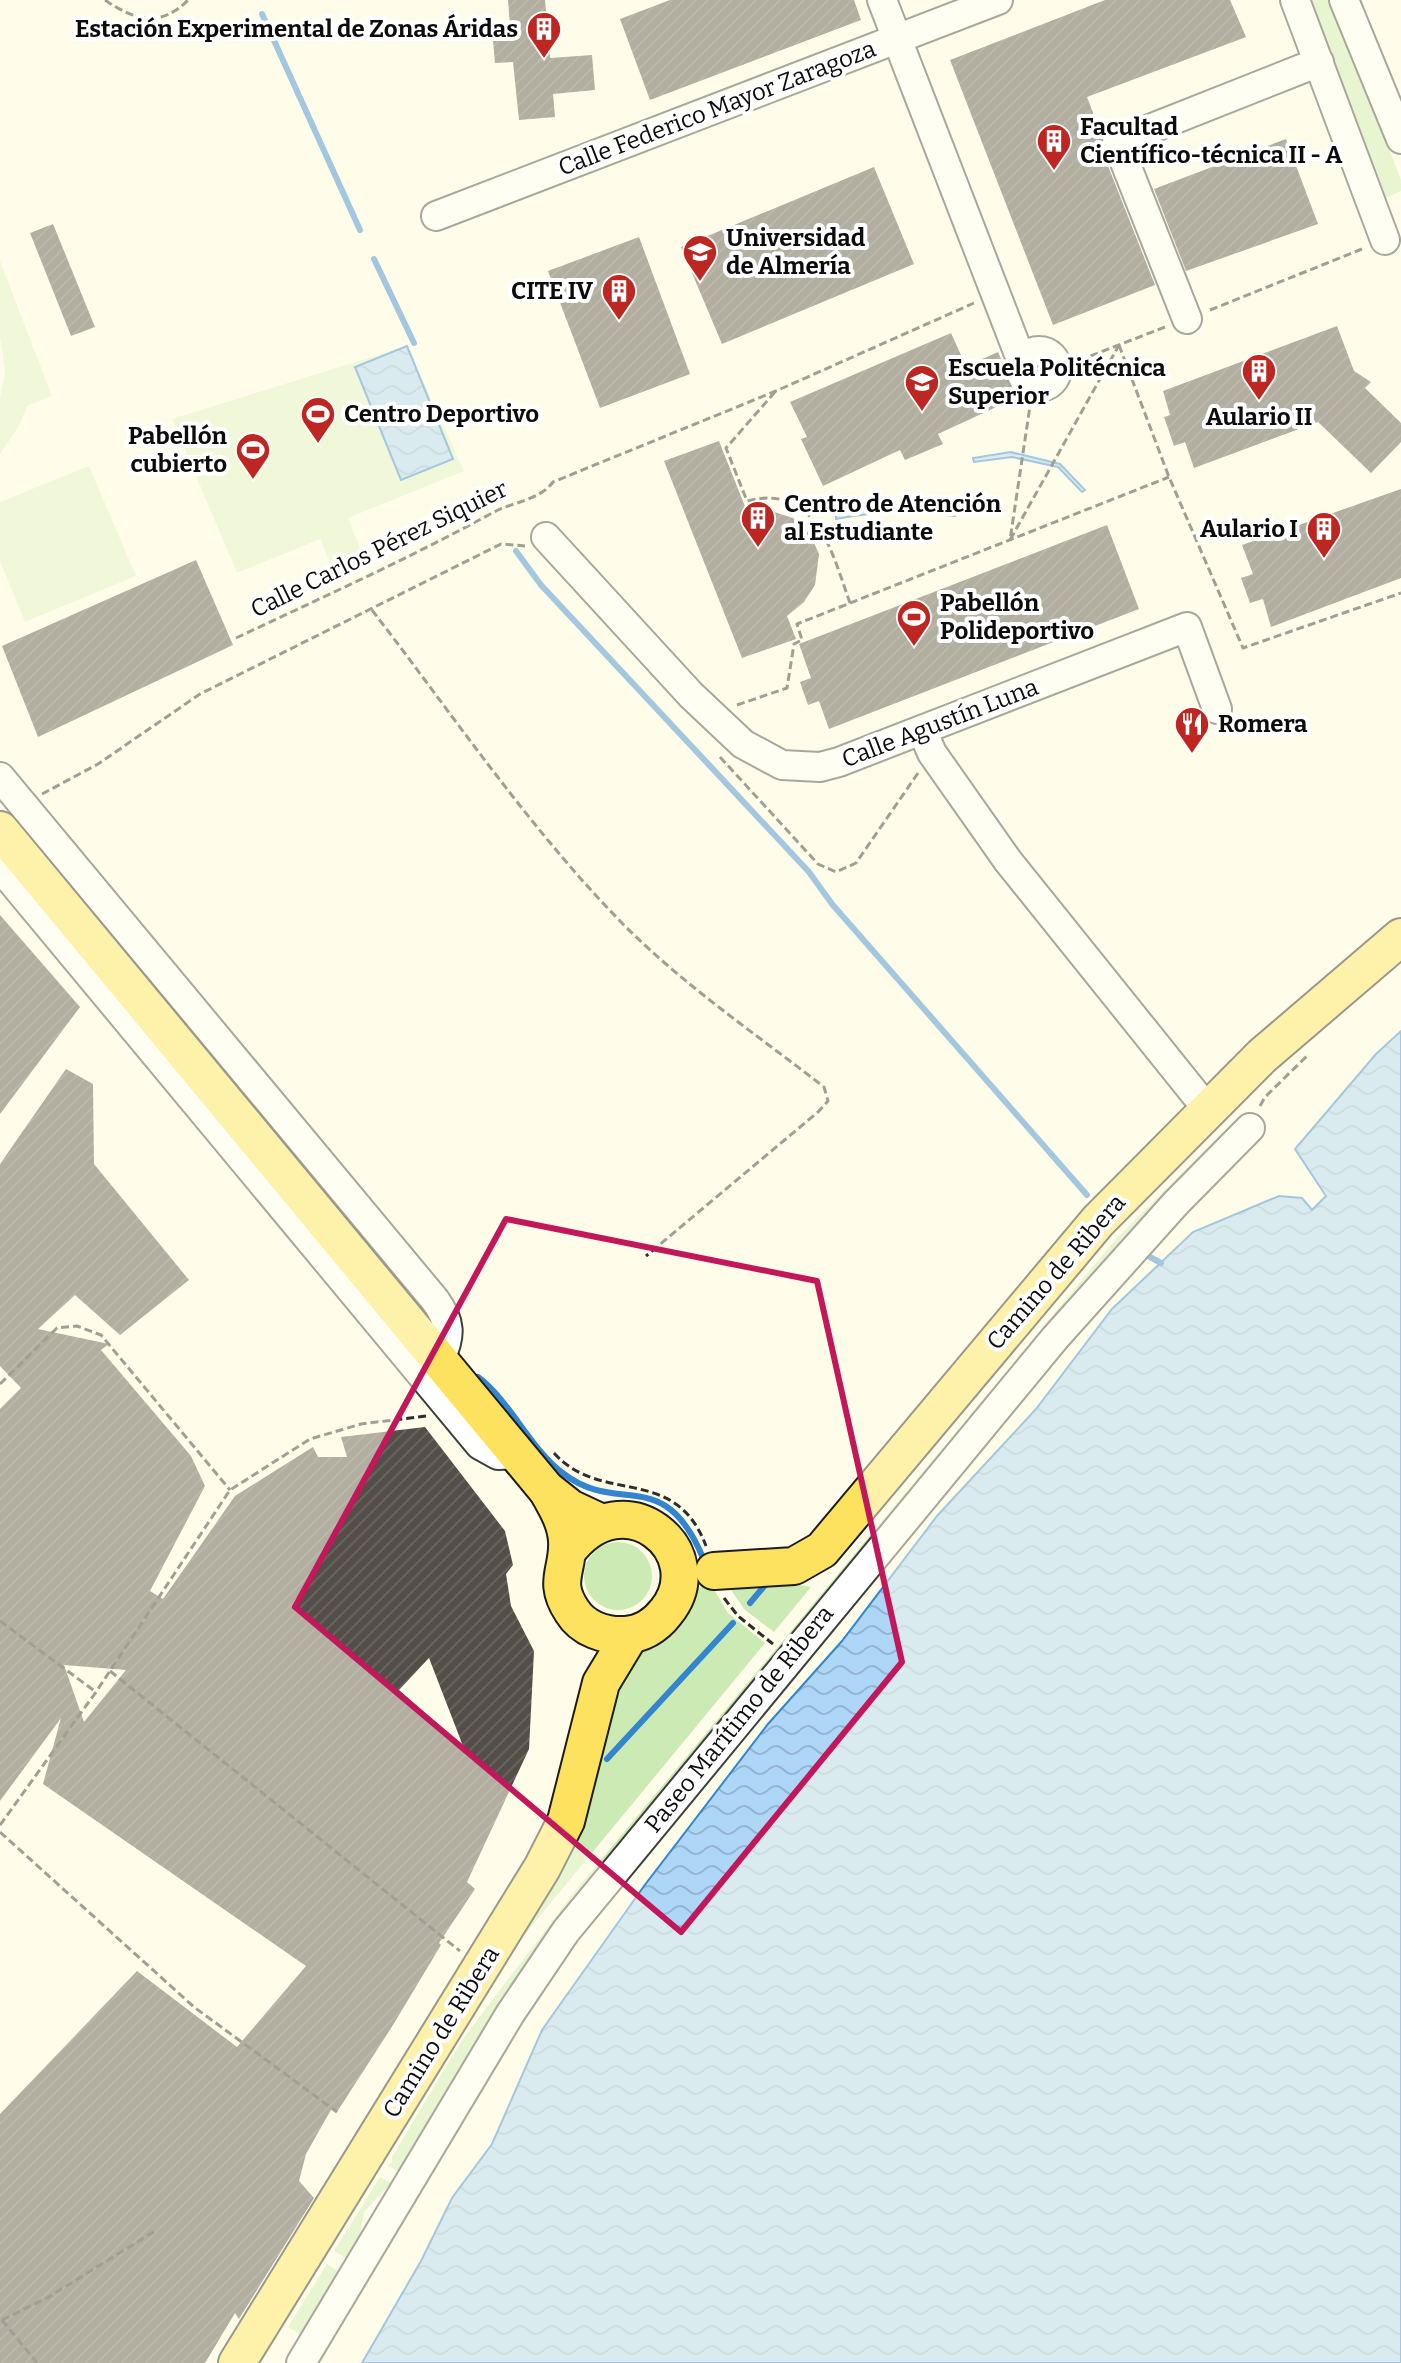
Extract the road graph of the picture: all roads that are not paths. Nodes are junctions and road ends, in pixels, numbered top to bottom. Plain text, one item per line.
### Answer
1 (882, 0) edge
2 (998, 0) edge
3 (1295, 0) edge
4 (1344, 0) edge
5 (897, 39) junction
6 (1319, 62) junction
7 (1401, 139) edge
8 (436, 216) dead end
9 (1385, 240) road end
10 (1187, 319) road end
11 (1057, 369) road end
12 (537, 542) road end
13 (1217, 709) dead end
14 (927, 742) junction
15 (0, 777) edge
16 (12, 817) edge
17 (0, 867) edge
18 (1401, 937) edge
19 (1208, 1110) junction
20 (1250, 1128) dead end
21 (518, 1454) junction
22 (546, 1489) junction
23 (600, 1522) junction
24 (671, 1548) junction
25 (567, 1552) junction
26 (711, 1571) junction
27 (677, 1592) junction
28 (592, 1628) junction
29 (630, 1635) junction
30 (601, 1683) junction
31 (237, 2363) edge
32 (301, 2363) edge

1 - 5 street
2 - 5 street, Calle Federico Mayor Zaragoza
3 - 6 street
4 - 7 street
5 - 8 street, Calle Federico Mayor Zaragoza
5 - 11 street
6 - 9 street
6 - 10 street
12 - 14 street, Calle Agustín Luna
13 - 14 street, Calle Agustín Luna
14 - 19 street
15 - 16 street
16 - 21 main road
17 - 21 street
18 - 19 main road, Camino de Ribera
19 - 26 main road, Camino de Ribera
20 - 32 street, Paseo Marítimo de Ribera
21 - 22 main road
22 - 23 main road
22 - 25 main road
23 - 24 main road
23 - 25 main road
24 - 26 main road
24 - 27 main road
25 - 28 main road
26 - 27 main road
27 - 29 main road
28 - 29 main road
28 - 30 main road, Camino de Ribera
29 - 30 main road, Camino de Ribera
30 - 31 main road, Camino de Ribera

